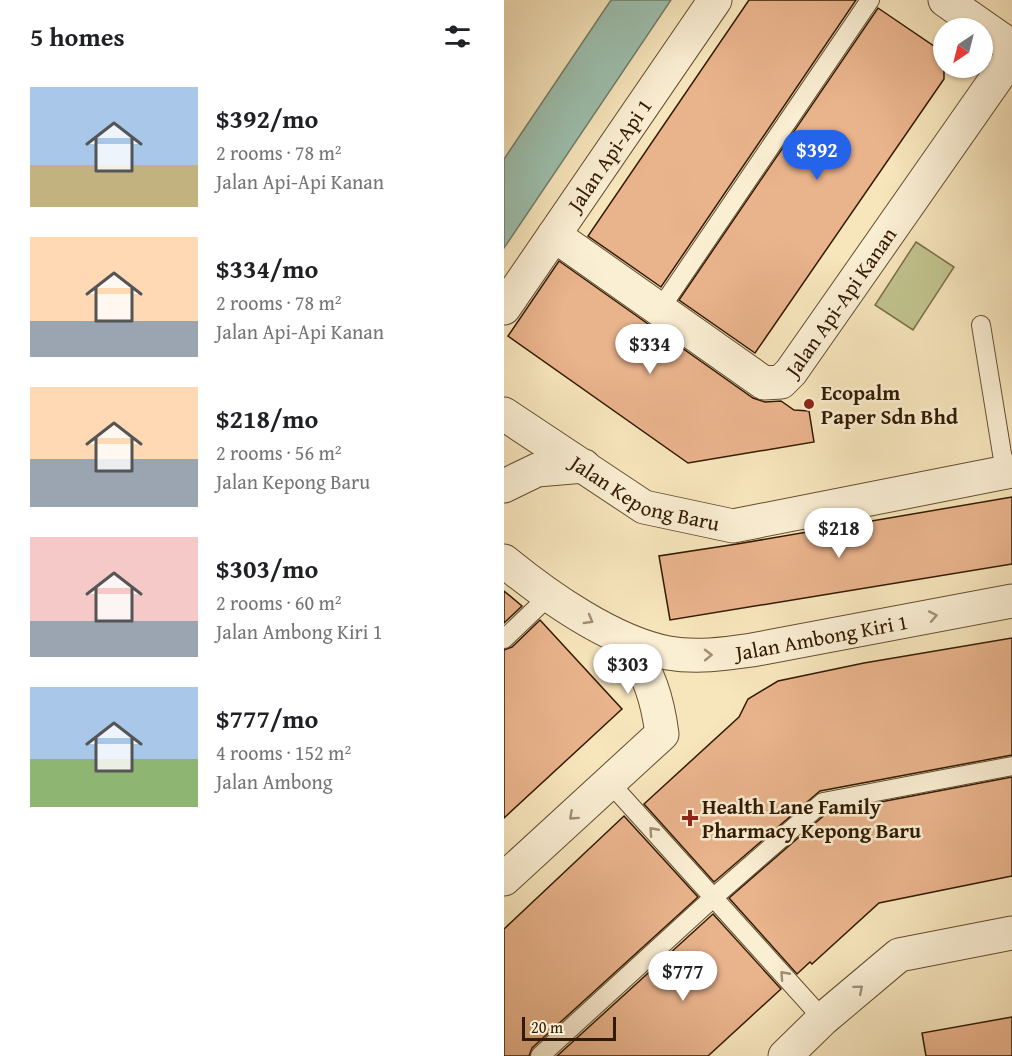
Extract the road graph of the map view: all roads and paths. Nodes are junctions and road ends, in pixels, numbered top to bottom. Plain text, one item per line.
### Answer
1 (715, 0) edge
2 (870, 0) edge
3 (945, 0) edge
4 (1012, 47) edge
5 (1012, 56) edge
6 (554, 235) junction
7 (504, 308) edge
8 (660, 309) junction
9 (981, 326) dead end
10 (504, 414) edge
11 (585, 466) junction
12 (1009, 471) edge
13 (504, 486) edge
14 (505, 561) edge
15 (549, 596) junction
16 (1012, 601) edge
17 (504, 639) edge
18 (630, 643) junction
19 (1012, 766) edge
20 (610, 783) junction
21 (504, 879) edge
22 (714, 897) junction
23 (1012, 933) edge
24 (823, 1019) junction
25 (540, 1056) edge
26 (784, 1056) edge

1 - 6 street, Jalan Api-Api 1
2 - 8 lane
3 - 4 street
5 - 8 street, Jalan Api-Api Kanan
6 - 7 street, Jalan Api-Api 1
6 - 8 street, Jalan Api-Api Kanan
9 - 12 lane
10 - 11 street, Jalan Kepong Baru
11 - 12 street, Jalan Kepong Baru
11 - 13 street
14 - 15 street, Jalan Ambong Kiri 1
15 - 17 lane
15 -> 18 street, Jalan Ambong Kiri 1
18 -> 16 street, Jalan Ambong Kiri 1
18 - 20 street, Jalan Ambong Kiri 1
19 - 22 lane
20 -> 21 street, Jalan Ambong Kiri 1
22 -> 20 lane
24 -> 22 lane
22 - 25 lane
24 -> 23 street
24 - 26 street

